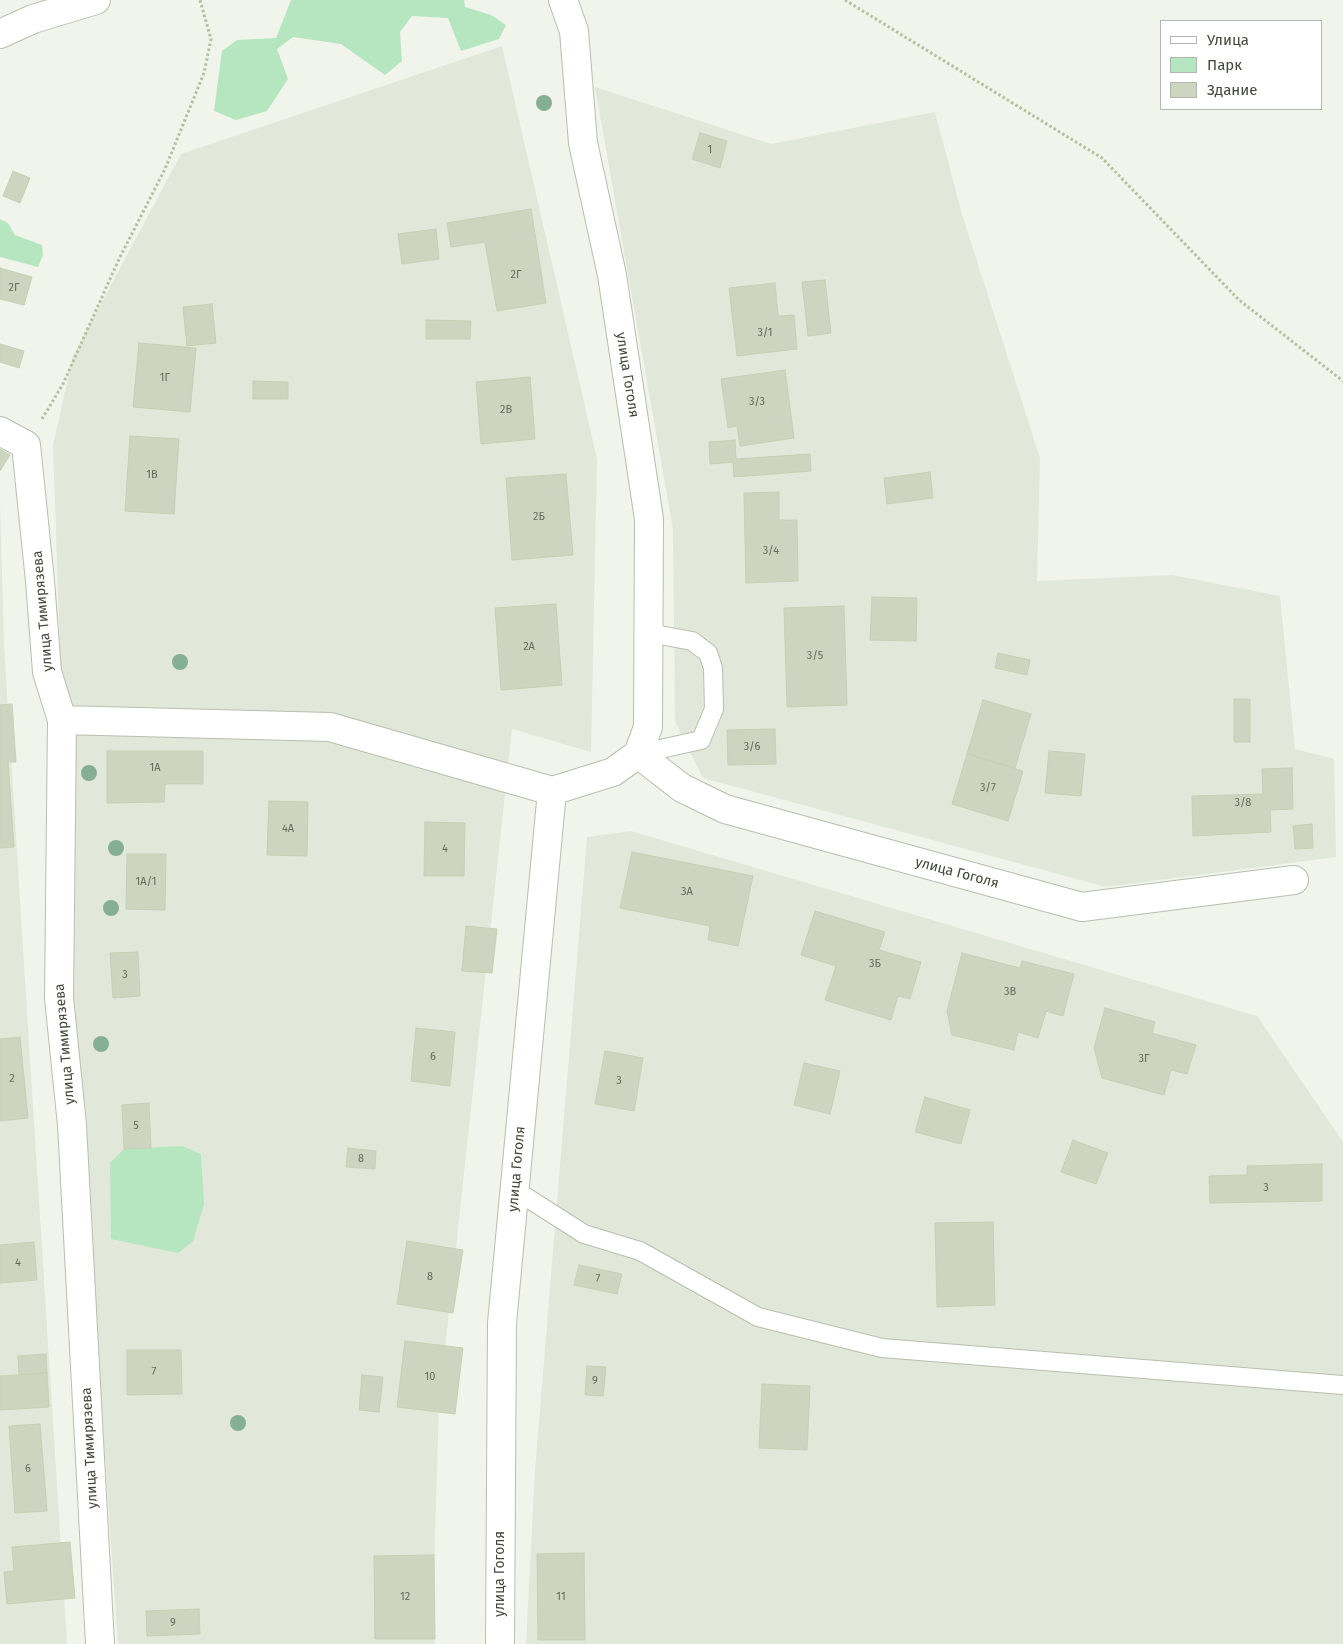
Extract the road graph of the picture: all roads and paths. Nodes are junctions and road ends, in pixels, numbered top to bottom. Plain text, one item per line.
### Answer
1 (96, 0) edge
2 (200, 0) edge
3 (564, 0) edge
4 (846, 0) edge
5 (0, 34) edge
6 (1343, 381) edge
7 (0, 431) edge
8 (26, 445) junction
9 (648, 633) junction
10 (62, 720) junction
11 (638, 754) junction
12 (552, 791) junction
13 (1294, 880) dead end
14 (515, 1190) junction
15 (1343, 1385) edge
16 (100, 1644) edge
17 (500, 1644) edge

1 - 5 street
2 - 8 path
3 - 9 street, улица Гоголя
4 - 6 path
7 - 8 street
8 - 10 street, улица Тимирязева
9 - 11 street, улица Гоголя
9 - 11 lane
10 - 12 street
10 - 16 street, улица Тимирязева
11 - 12 street
11 - 13 street, улица Гоголя
12 - 14 street, улица Гоголя
14 - 15 lane
14 - 17 street, улица Гоголя

